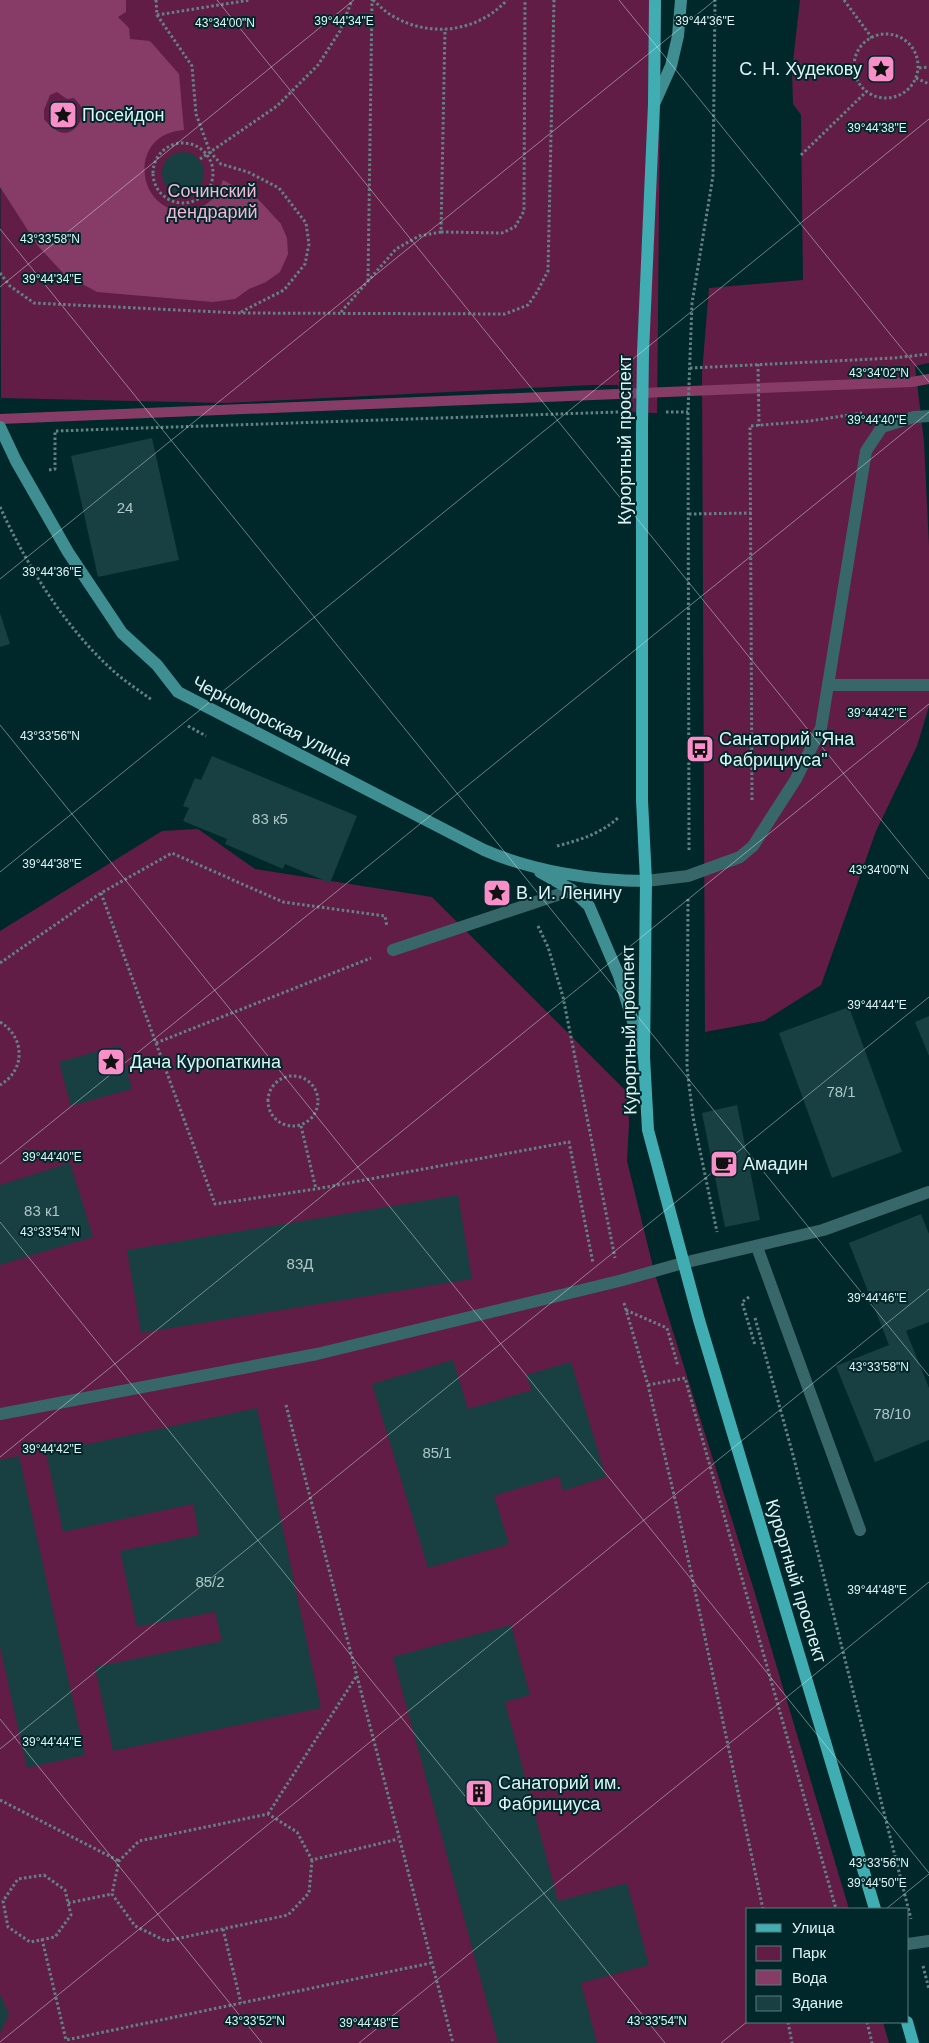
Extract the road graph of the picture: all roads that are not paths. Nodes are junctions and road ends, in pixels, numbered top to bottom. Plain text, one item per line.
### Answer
1 (655, 0) edge
2 (681, 0) edge
3 (654, 104) junction
4 (929, 416) edge
5 (0, 427) edge
6 (929, 684) edge
7 (828, 685) junction
8 (531, 868) junction
9 (646, 881) junction
10 (572, 890) junction
11 (393, 950) road end
12 (644, 1057) junction
13 (929, 1192) edge
14 (757, 1247) junction
15 (684, 1263) junction
16 (0, 1414) edge
17 (860, 1530) dead end
18 (875, 1908) edge
19 (908, 2023) edge
20 (913, 2043) edge

1 - 3 main road, Курортный проспект
2 - 3 main road
3 - 9 main road, Курортный проспект, bridge
4 - 7 street
5 - 8 main road, Черноморская улица
6 - 7 street
7 - 9 street
8 - 9 main road, Черноморская улица
8 - 10 main road, Черноморская улица
9 - 12 main road, Курортный проспект
10 - 11 street
10 - 12 main road, Черноморская улица
12 - 15 main road, Курортный проспект
13 - 14 street
14 - 15 street
14 - 17 street
15 - 16 street
15 - 18 main road, Курортный проспект
19 - 20 main road

